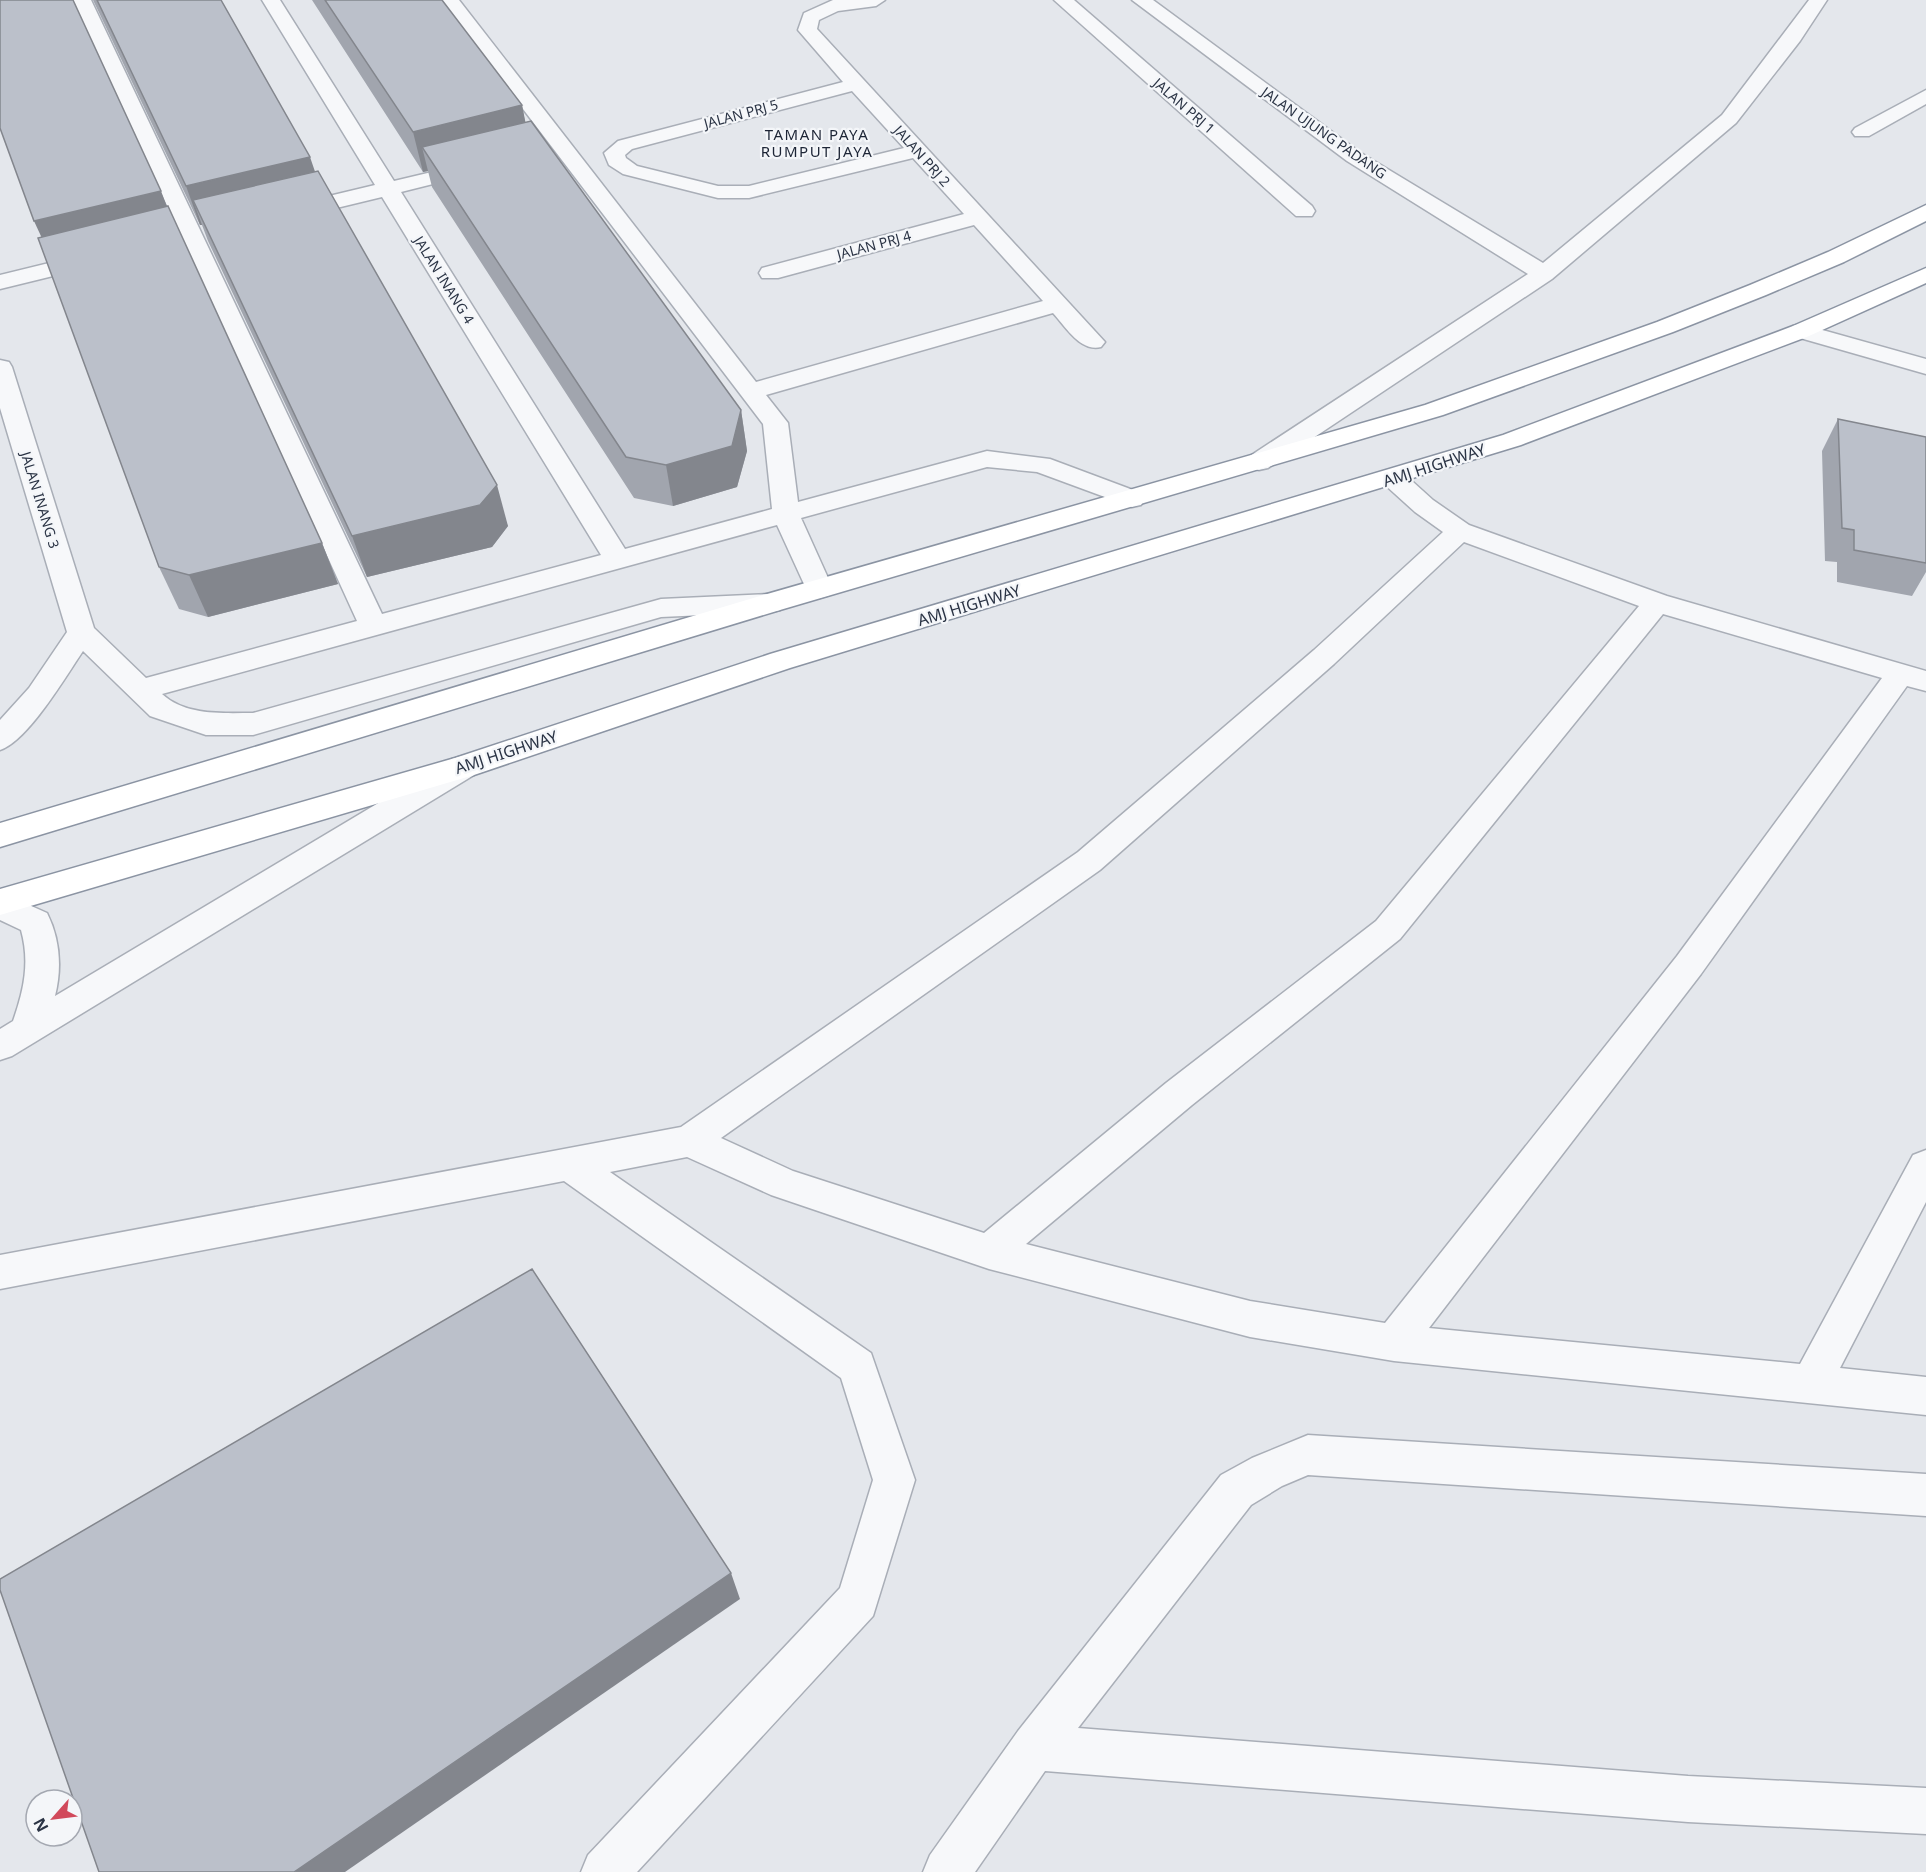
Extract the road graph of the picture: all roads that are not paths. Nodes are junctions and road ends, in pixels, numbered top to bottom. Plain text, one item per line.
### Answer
1 (82, 0) edge
2 (271, 0) edge
3 (448, 0) edge
4 (876, 0) edge
5 (1063, 0) edge
6 (1141, 0) edge
7 (1818, 0) edge
8 (857, 84) junction
9 (1926, 96) edge
10 (1862, 132) dead end
11 (562, 147) junction
12 (918, 151) junction
13 (539, 153) edge
14 (492, 164) edge
15 (388, 189) junction
16 (1304, 211) dead end
17 (1926, 212) edge
18 (272, 217) edge
19 (978, 217) junction
20 (215, 230) edge
21 (180, 239) junction
22 (113, 255) edge
23 (770, 273) dead end
24 (1544, 274) junction
25 (1926, 274) edge
26 (0, 282) edge
27 (1058, 304) junction
28 (1801, 331) junction
29 (1093, 342) dead end
30 (0, 367) edge
31 (1926, 367) edge
32 (750, 392) junction
33 (1259, 462) junction
34 (1393, 478) junction
35 (1132, 499) junction
36 (786, 514) junction
37 (1460, 531) junction
38 (618, 560) junction
39 (819, 589) junction
40 (770, 603) junction
41 (1656, 603) junction
42 (374, 626) junction
43 (81, 632) junction
44 (1912, 679) edge
45 (142, 689) junction
46 (0, 739) edge
47 (463, 767) junction
48 (0, 835) edge
49 (0, 904) edge
50 (14, 1038) edge
51 (689, 1141) junction
52 (569, 1164) junction
53 (1926, 1166) edge
54 (989, 1252) junction
55 (0, 1272) edge
56 (1394, 1342) junction
57 (1811, 1383) junction
58 (1926, 1396) edge
59 (1926, 1495) edge
60 (1034, 1747) junction
61 (1926, 1811) edge
62 (605, 1872) edge
63 (946, 1872) edge

1 - 21 street
2 - 15 street, JALAN INANG 4
3 - 11 street
4 - 8 street, JALAN PRJ 2
5 - 16 street, JALAN PRJ 1
6 - 24 street, JALAN UJUNG PADANG
7 - 24 street
8 - 12 street, JALAN PRJ 2
8 - 12 street, JALAN PRJ 5
9 - 10 street
11 - 13 street
11 - 32 street
12 - 19 street, JALAN PRJ 2
14 - 15 street
15 - 18 street
15 - 38 street, JALAN INANG 4
17 - 33 highway
19 - 23 street, JALAN PRJ 4
19 - 27 street, JALAN PRJ 2
20 - 21 street
21 - 42 street
22 - 26 street
24 - 33 street
25 - 28 highway, AMJ HIGHWAY
27 - 29 street, JALAN PRJ 2
27 - 32 street
28 - 31 street
28 - 34 highway, AMJ HIGHWAY
30 - 43 street, JALAN INANG 3
32 - 36 street
33 - 35 highway
34 - 37 street
34 - 47 highway, AMJ HIGHWAY
35 - 36 street
35 - 39 highway
36 - 38 street
36 - 39 street
37 - 41 street
37 - 51 street
38 - 42 street
39 - 40 highway
40 - 45 street
40 - 48 highway
41 - 44 street
41 - 54 street
42 - 45 street
43 - 45 street
43 - 46 street
44 - 56 street
47 - 49 highway, AMJ HIGHWAY
47 - 50 street
49 - 50 street
51 - 52 street
51 - 54 street
52 - 55 street
52 - 62 street
53 - 57 street
54 - 56 street
56 - 57 street
57 - 58 street
59 - 60 street
60 - 61 street
60 - 63 street

